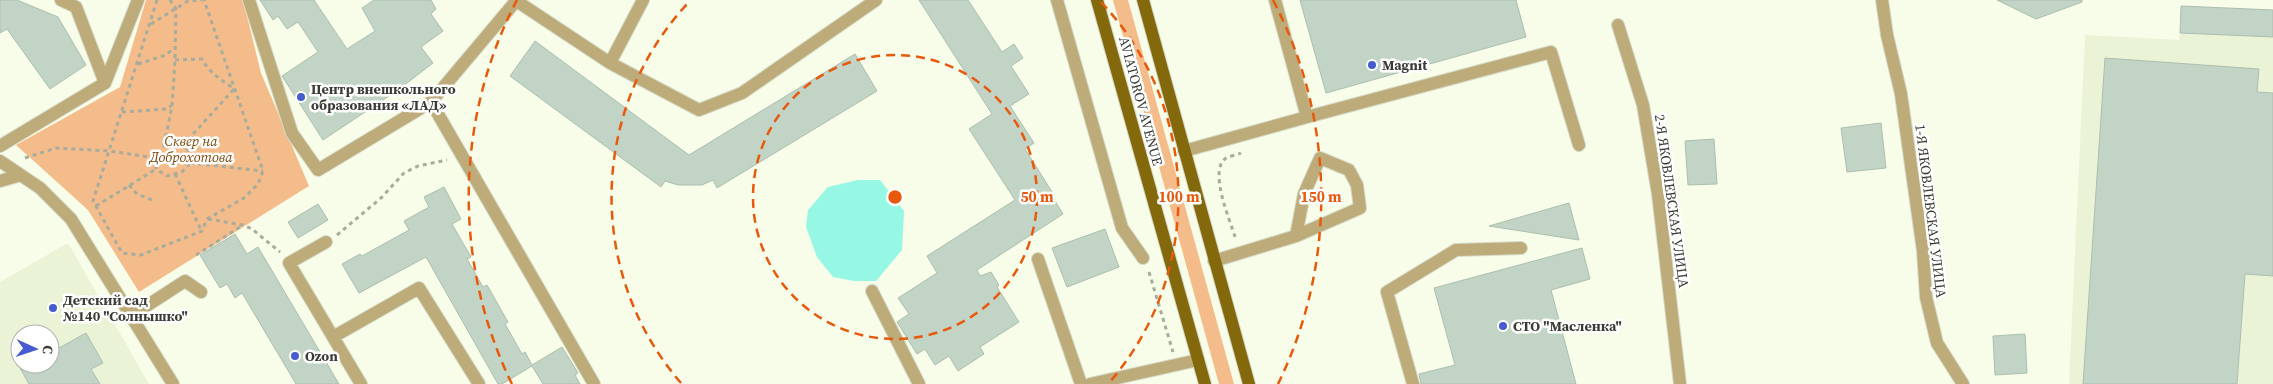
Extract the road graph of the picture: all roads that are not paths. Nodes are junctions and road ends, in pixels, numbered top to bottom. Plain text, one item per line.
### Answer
1 (61, 0) edge
2 (138, 0) edge
3 (249, 0) edge
4 (516, 0) edge
5 (643, 0) edge
6 (876, 0) edge
7 (1057, 0) edge
8 (1097, 0) edge
9 (1143, 0) edge
10 (1275, 0) edge
11 (1882, 0) edge
12 (1618, 26) dead end
13 (610, 63) junction
14 (105, 83) junction
15 (431, 102) junction
16 (1307, 117) junction
17 (1579, 145) dead end
18 (0, 146) edge
19 (1184, 151) junction
20 (2, 163) edge
21 (21, 175) junction
22 (0, 181) edge
23 (1296, 236) junction
24 (326, 242) road end
25 (1521, 248) dead end
26 (1143, 258) dead end
27 (1038, 259) dead end
28 (1214, 261) junction
29 (202, 292) dead end
30 (872, 292) dead end
31 (131, 316) junction
32 (333, 338) junction
33 (1198, 360) junction
34 (173, 384) edge
35 (361, 384) edge
36 (479, 384) edge
37 (594, 384) edge
38 (919, 384) edge
39 (1081, 384) edge
40 (1090, 384) edge
41 (1204, 384) edge
42 (1249, 384) edge
43 (1413, 384) edge
44 (1680, 384) edge
45 (1963, 384) edge

1 - 14 street
2 - 14 street
3 - 15 street
4 - 13 street
4 - 15 street
5 - 13 street
6 - 13 street
7 - 26 street
8 - 33 main road, AVIATOROV AVENUE
9 - 19 main road, AVIATOROV AVENUE
10 - 16 street
11 - 45 street, 1-Я ЯКОВЛЕВСКАЯ УЛИЦА
12 - 44 street, 2-Я ЯКОВЛЕВСКАЯ УЛИЦА
14 - 18 street
15 - 37 street
16 - 17 street
16 - 19 street
19 - 28 main road, AVIATOROV AVENUE
20 - 21 street
21 - 22 street
21 - 31 street
23 - 23 street
23 - 28 street
24 - 32 street
25 - 43 street
27 - 39 street
28 - 42 main road, AVIATOROV AVENUE
29 - 31 street
30 - 38 street
31 - 34 street
32 - 35 street
32 - 36 street
33 - 40 street
33 - 41 main road, AVIATOROV AVENUE

